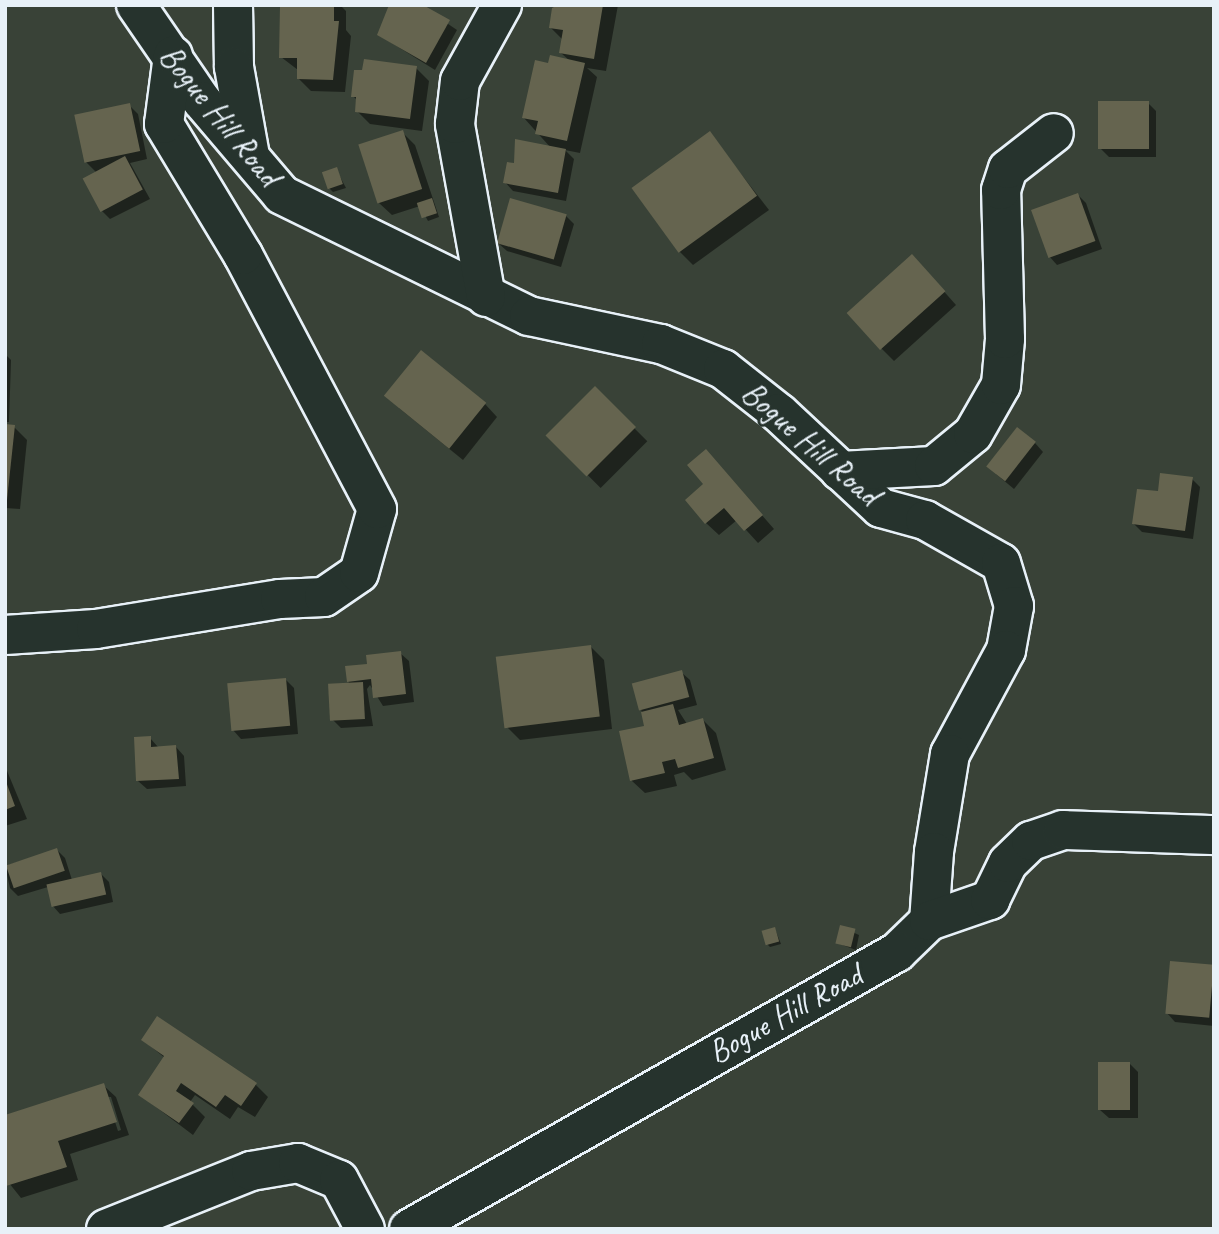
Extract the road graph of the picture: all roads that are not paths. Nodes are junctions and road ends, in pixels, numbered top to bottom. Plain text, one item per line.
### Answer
1 (136, 5) edge
2 (233, 5) edge
3 (502, 5) edge
4 (173, 56) junction
5 (1054, 133) dead end
6 (250, 158) junction
7 (486, 297) junction
8 (840, 471) junction
9 (5, 635) edge
10 (1214, 835) edge
11 (929, 921) junction
12 (106, 1229) edge
13 (365, 1229) edge
14 (409, 1229) edge

1 - 4 street, Bogue Hill Road
2 - 6 street
3 - 7 street
4 - 6 street, Bogue Hill Road
4 - 9 street
5 - 8 street
6 - 7 street, Bogue Hill Road
7 - 8 street, Bogue Hill Road
8 - 11 street, Bogue Hill Road
10 - 11 street
11 - 14 street, Bogue Hill Road
12 - 13 street

